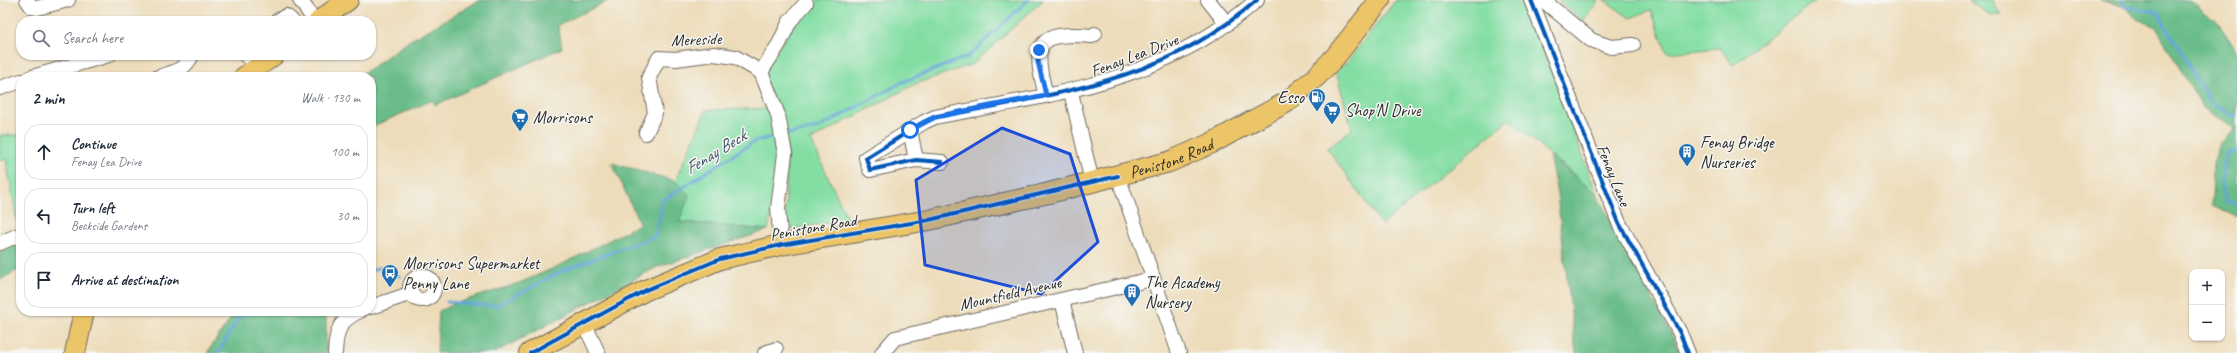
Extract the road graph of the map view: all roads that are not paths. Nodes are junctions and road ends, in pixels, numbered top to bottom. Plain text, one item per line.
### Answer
1 (27, 0) edge
2 (68, 0) edge
3 (300, 0) edge
4 (348, 0) edge
5 (1208, 0) edge
6 (1257, 0) edge
7 (1380, 0) edge
8 (1531, 0) edge
9 (1543, 0) edge
10 (806, 3) dead end
11 (311, 16) edge
12 (326, 16) edge
13 (1227, 24) junction
14 (1095, 34) dead end
15 (1633, 45) dead end
16 (92, 60) edge
17 (190, 60) edge
18 (50, 72) edge
19 (175, 72) edge
20 (761, 72) junction
21 (16, 83) edge
22 (0, 88) edge
23 (1072, 92) junction
24 (1046, 95) junction
25 (910, 130) junction
26 (646, 133) dead end
27 (916, 160) junction
28 (942, 162) dead end
29 (1118, 176) junction
30 (1092, 182) junction
31 (16, 236) edge
32 (0, 243) edge
33 (781, 245) junction
34 (1152, 279) junction
35 (412, 293) dead end
36 (1062, 300) junction
37 (376, 305) edge
38 (83, 316) edge
39 (348, 316) edge
40 (584, 325) junction
41 (75, 353) edge
42 (336, 353) edge
43 (530, 353) edge
44 (598, 353) edge
45 (882, 353) edge
46 (1075, 353) edge
47 (1178, 353) edge
48 (1688, 353) edge

1 - 2 street
3 - 11 street
4 - 12 highway
5 - 13 street
6 - 13 street, Fenay Lea Drive
7 - 29 highway, Penistone Road
8 - 48 street, Fenay Lane
9 - 15 street
10 - 20 street
13 - 23 street, Fenay Lea Drive
14 - 24 street
16 - 18 street
17 - 19 street
20 - 26 street, Mereside
20 - 33 street
21 - 22 street
23 - 24 street, Fenay Lea Drive
23 - 30 street
24 - 25 street, Fenay Lea Drive
25 - 27 street
25 - 27 street, Fenay Lea Drive
27 - 28 street, Fenay Lea Drive
29 - 30 highway, Penistone Road
29 - 34 street
30 - 33 highway, Penistone Road
31 - 32 street
33 - 40 highway, Penistone Road
34 - 36 street, Mountfield Avenue
34 - 47 street
35 - 37 street
36 - 45 street, Mountfield Avenue
36 - 46 street
38 - 41 highway
39 - 42 street
40 - 43 highway, Penistone Road
40 - 44 street

